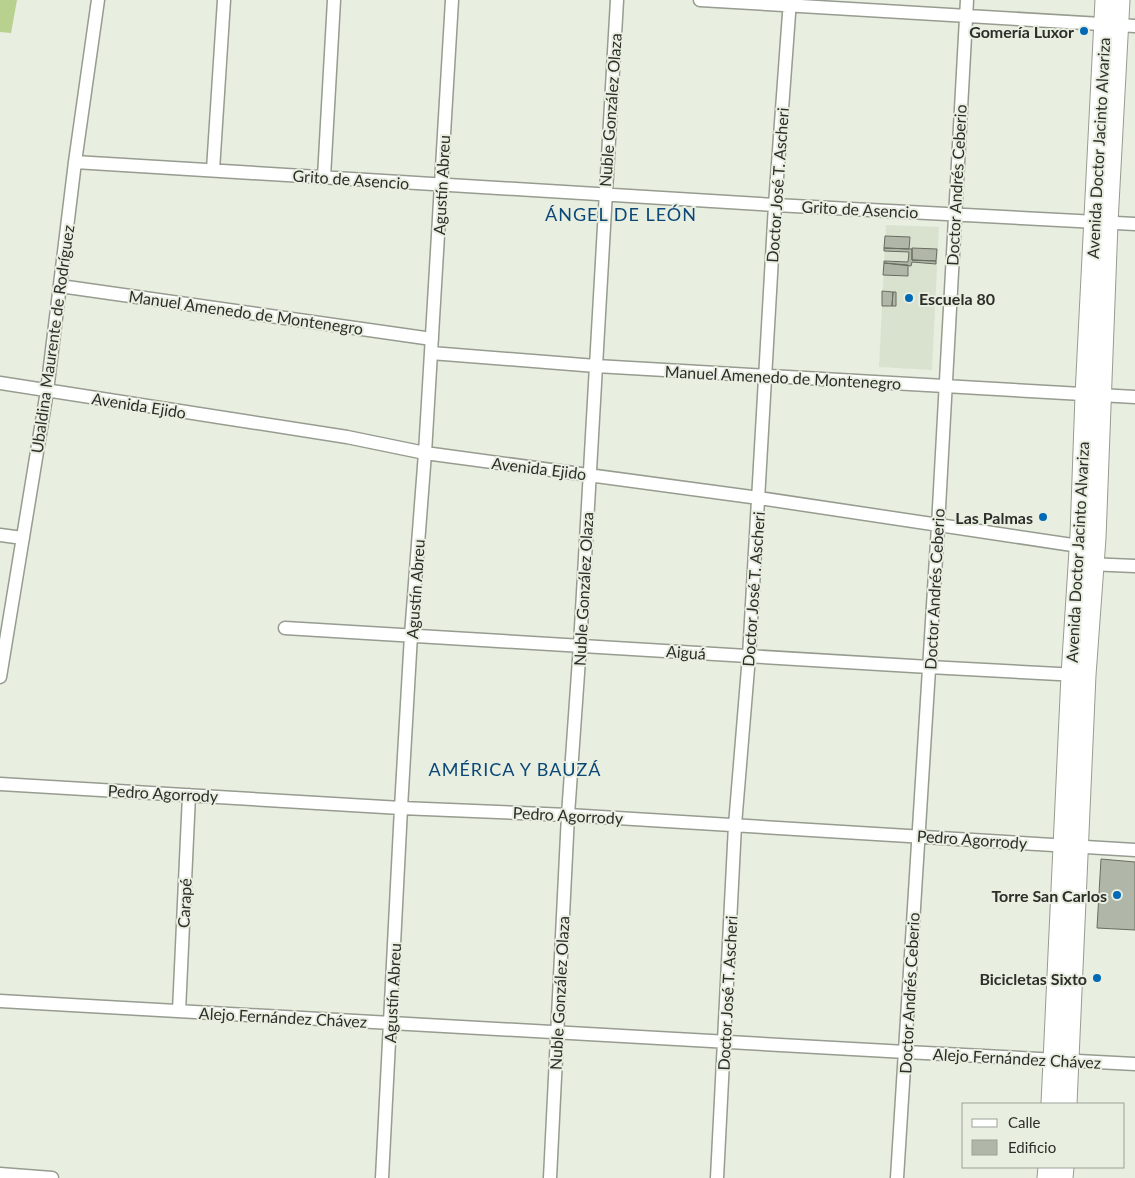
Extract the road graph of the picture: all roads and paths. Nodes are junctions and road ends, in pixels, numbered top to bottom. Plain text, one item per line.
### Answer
1 (98, 0) edge
2 (224, 0) edge
3 (334, 0) edge
4 (452, 0) edge
5 (617, 0) edge
6 (700, 0) edge
7 (967, 0) edge
8 (1105, 0) edge
9 (1120, 0) edge
10 (790, 3) edge
11 (967, 16) junction
12 (1119, 25) edge
13 (75, 162) junction
14 (213, 170) junction
15 (324, 177) junction
16 (441, 184) junction
17 (604, 194) junction
18 (775, 204) junction
19 (955, 214) junction
20 (1101, 223) junction
21 (1135, 224) edge
22 (60, 286) junction
23 (432, 339) junction
24 (431, 353) junction
25 (596, 366) junction
26 (766, 376) junction
27 (0, 383) edge
28 (945, 385) junction
29 (46, 391) junction
30 (1093, 395) junction
31 (1135, 397) edge
32 (425, 453) junction
33 (589, 474) junction
34 (759, 498) junction
35 (938, 526) junction
36 (0, 535) edge
37 (23, 538) junction
38 (1083, 558) junction
39 (1135, 566) edge
40 (285, 628) dead end
41 (411, 635) junction
42 (580, 645) junction
43 (3, 646) edge
44 (749, 656) junction
45 (929, 667) junction
46 (1078, 675) junction
47 (0, 677) edge
48 (0, 784) edge
49 (189, 795) junction
50 (400, 808) junction
51 (568, 815) junction
52 (735, 825) junction
53 (918, 836) junction
54 (1070, 846) junction
55 (1135, 850) edge
56 (0, 1001) edge
57 (179, 1011) junction
58 (391, 1023) junction
59 (558, 1033) junction
60 (725, 1042) junction
61 (906, 1052) junction
62 (1061, 1061) junction
63 (1135, 1064) edge
64 (1051, 1103) edge
65 (1067, 1103) edge
66 (0, 1174) edge
67 (52, 1178) edge
68 (382, 1178) edge
69 (550, 1178) edge
70 (717, 1178) edge
71 (897, 1178) edge

1 - 13 street, Ubaldina Maurente de Rodríguez
2 - 14 street
3 - 15 street
4 - 16 street, Agustín Abreu
5 - 17 street, Nuble González Olaza
6 - 10 street
7 - 11 street, Doctor Andrés Ceberio
8 - 12 main road, Avenida Doctor Jacinto Alvariza
9 - 12 main road, Avenida Doctor Jacinto Alvariza
10 - 11 street
10 - 18 street, Doctor José T. Ascheri
11 - 12 street
11 - 19 street, Doctor Andrés Ceberio
12 - 20 main road, Avenida Doctor Jacinto Alvariza
13 - 14 street, Grito de Asencio
13 - 22 street, Ubaldina Maurente de Rodríguez
14 - 15 street, Grito de Asencio
15 - 16 street, Grito de Asencio
16 - 17 street, Grito de Asencio
16 - 23 street, Agustín Abreu
17 - 18 street, Grito de Asencio
17 - 25 street, Nuble González Olaza
18 - 19 street, Grito de Asencio
18 - 26 street, Doctor José T. Ascheri
19 - 20 street, Grito de Asencio
19 - 28 street, Doctor Andrés Ceberio
20 - 21 street, Grito de Asencio
20 - 30 main road, Avenida Doctor Jacinto Alvariza
22 - 23 street, Manuel Amenedo de Montenegro
22 - 29 street, Ubaldina Maurente de Rodríguez
23 - 24 street, Agustín Abreu
24 - 25 street, Manuel Amenedo de Montenegro
24 - 32 street, Agustín Abreu
25 - 26 street, Manuel Amenedo de Montenegro
25 - 33 street, Nuble González Olaza
26 - 28 street, Manuel Amenedo de Montenegro
26 - 34 street, Doctor José T. Ascheri
27 - 29 street, Avenida Ejido
28 - 30 street, Manuel Amenedo de Montenegro
28 - 35 street, Doctor Andrés Ceberio
29 - 32 street, Avenida Ejido
29 - 37 street, Ubaldina Maurente de Rodríguez
30 - 31 street, Manuel Amenedo de Montenegro
30 - 38 main road, Avenida Doctor Jacinto Alvariza
32 - 33 street, Avenida Ejido
32 - 41 street, Agustín Abreu
33 - 34 street, Avenida Ejido
33 - 42 street, Nuble González Olaza
34 - 35 street, Avenida Ejido
34 - 44 street, Doctor José T. Ascheri
35 - 38 street, Avenida Ejido
35 - 45 street, Doctor Andrés Ceberio
36 - 37 street
37 - 43 street, Ubaldina Maurente de Rodríguez
38 - 39 street, Avenida Ejido
38 - 46 main road, Avenida Doctor Jacinto Alvariza
40 - 41 street, Aiguá
41 - 42 street, Aiguá
41 - 50 street, Agustín Abreu
42 - 44 street, Aiguá
42 - 51 street, Nuble González Olaza
43 - 47 street, Ubaldina Maurente de Rodríguez
44 - 45 street, Aiguá
44 - 52 street, Doctor José T. Ascheri
45 - 46 street, Aiguá
45 - 53 street, Doctor Andrés Ceberio
46 - 54 main road, Avenida Doctor Jacinto Alvariza
48 - 49 street, Pedro Agorrody
49 - 50 street, Pedro Agorrody
49 - 57 street, Carapé
50 - 51 street, Pedro Agorrody
50 - 58 street, Agustín Abreu
51 - 52 street, Pedro Agorrody
51 - 59 street, Nuble González Olaza
52 - 53 street, Pedro Agorrody
52 - 60 street, Doctor José T. Ascheri
53 - 54 street, Pedro Agorrody
53 - 61 street, Doctor Andrés Ceberio
54 - 55 street, Pedro Agorrody
54 - 62 main road, Avenida Doctor Jacinto Alvariza
56 - 57 street, Alejo Fernández Chávez
57 - 58 street, Alejo Fernández Chávez
58 - 59 street, Alejo Fernández Chávez
58 - 68 street, Agustín Abreu
59 - 60 street, Alejo Fernández Chávez
59 - 69 street, Nuble González Olaza
60 - 61 street, Alejo Fernández Chávez
60 - 70 street, Doctor José T. Ascheri
61 - 62 street, Alejo Fernández Chávez
61 - 71 street, Doctor Andrés Ceberio
62 - 63 street, Alejo Fernández Chávez
62 - 64 main road, Avenida Doctor Jacinto Alvariza
62 - 65 main road, Avenida Doctor Jacinto Alvariza
66 - 67 street

